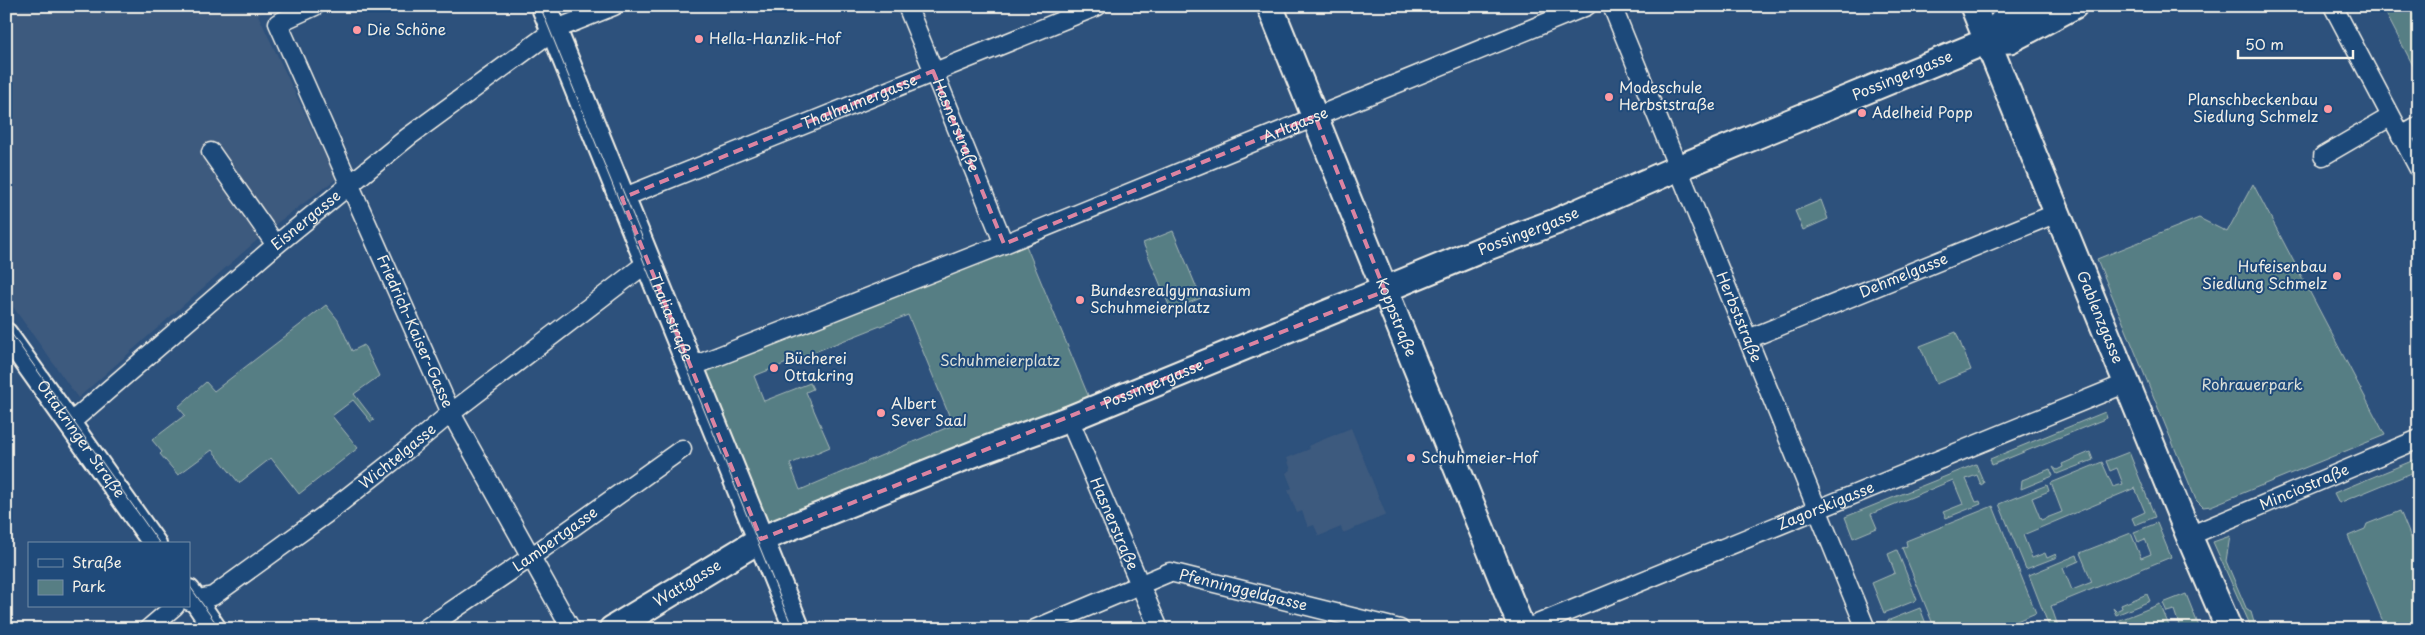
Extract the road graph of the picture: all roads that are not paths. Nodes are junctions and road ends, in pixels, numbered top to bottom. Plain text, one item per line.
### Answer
1 (315, 6) edge
2 (544, 6) edge
3 (614, 6) edge
4 (907, 6) edge
5 (1098, 6) edge
6 (1270, 6) edge
7 (1587, 6) edge
8 (1612, 6) edge
9 (1973, 6) edge
10 (2032, 6) edge
11 (2074, 6) edge
12 (2333, 6) edge
13 (554, 30) junction
14 (1987, 41) junction
15 (933, 71) junction
16 (1315, 116) junction
17 (2390, 117) junction
18 (2419, 126) edge
19 (2401, 136) junction
20 (211, 152) dead end
21 (2323, 156) dead end
22 (1678, 168) junction
23 (2419, 169) edge
24 (349, 185) junction
25 (622, 198) junction
26 (2057, 214) junction
27 (1004, 244) junction
28 (276, 245) junction
29 (648, 262) junction
30 (1384, 290) junction
31 (1748, 339) junction
32 (8, 340) edge
33 (691, 367) junction
34 (2127, 383) junction
35 (451, 413) junction
36 (1069, 419) junction
37 (70, 423) junction
38 (2419, 439) edge
39 (682, 449) dead end
40 (1818, 511) junction
41 (2189, 536) junction
42 (761, 539) junction
43 (154, 542) edge
44 (531, 558) junction
45 (1141, 586) junction
46 (190, 600) edge
47 (190, 603) edge
48 (176, 608) edge
49 (148, 629) edge
50 (215, 629) edge
51 (425, 629) edge
52 (571, 629) edge
53 (612, 629) edge
54 (797, 629) edge
55 (1035, 629) edge
56 (1159, 629) edge
57 (1400, 629) edge
58 (1524, 629) edge
59 (1866, 629) edge
60 (2229, 629) edge

1 - 24 street, Friedrich-Kaiser-Gasse
2 - 13 main road, Thaliastraße
3 - 13 street, Eisnergasse
4 - 15 street, Hasnerstraße
5 - 15 street, Thalhaimergasse
6 - 16 main road, Koppstraße
7 - 16 street, Arltgasse
8 - 22 street, Herbststraße
9 - 14 main road, Gablenzgasse
10 - 14 main road
11 - 14 main road
12 - 17 street
13 - 24 street, Eisnergasse
13 - 25 main road, Thaliastraße
14 - 22 main road, Possingergasse
14 - 26 main road, Gablenzgasse
15 - 25 street, Thalhaimergasse
15 - 27 street, Hasnerstraße
16 - 27 street, Arltgasse
16 - 30 main road, Koppstraße
17 - 19 street
17 - 21 street
18 - 19 street
19 - 23 street
20 - 28 street
22 - 30 main road, Possingergasse
22 - 31 street, Herbststraße
24 - 28 street, Eisnergasse
24 - 35 street, Friedrich-Kaiser-Gasse
25 - 29 main road, Thaliastraße
26 - 31 street, Dehmelgasse
26 - 34 main road, Gablenzgasse
27 - 33 street
28 - 37 street, Eisnergasse
29 - 33 main road, Thaliastraße
29 - 35 street, Wichtelgasse
30 - 36 main road, Possingergasse
30 - 58 main road, Koppstraße
31 - 40 street, Herbststraße
32 - 37 street, Ottakringer Straße
33 - 42 main road, Thaliastraße
34 - 40 street, Zagorskigasse
34 - 41 main road, Gablenzgasse
35 - 44 street, Friedrich-Kaiser-Gasse
35 - 46 street, Wichtelgasse
36 - 42 main road
36 - 45 street, Hasnerstraße
37 - 43 street, Ottakringer Straße
38 - 41 street, Minciostraße
39 - 44 street, Lambertgasse
40 - 58 street, Zagorskigasse
40 - 59 street, Herbststraße
41 - 60 main road, Gablenzgasse
42 - 53 main road, Wattgasse
42 - 54 main road, Thaliastraße
44 - 51 street, Lambertgasse
44 - 52 street, Friedrich-Kaiser-Gasse
45 - 55 street, Pfenninggeldgasse
45 - 56 street, Hasnerstraße
45 - 57 street, Pfenninggeldgasse
47 - 50 street
48 - 49 street, Wichtelgasse

